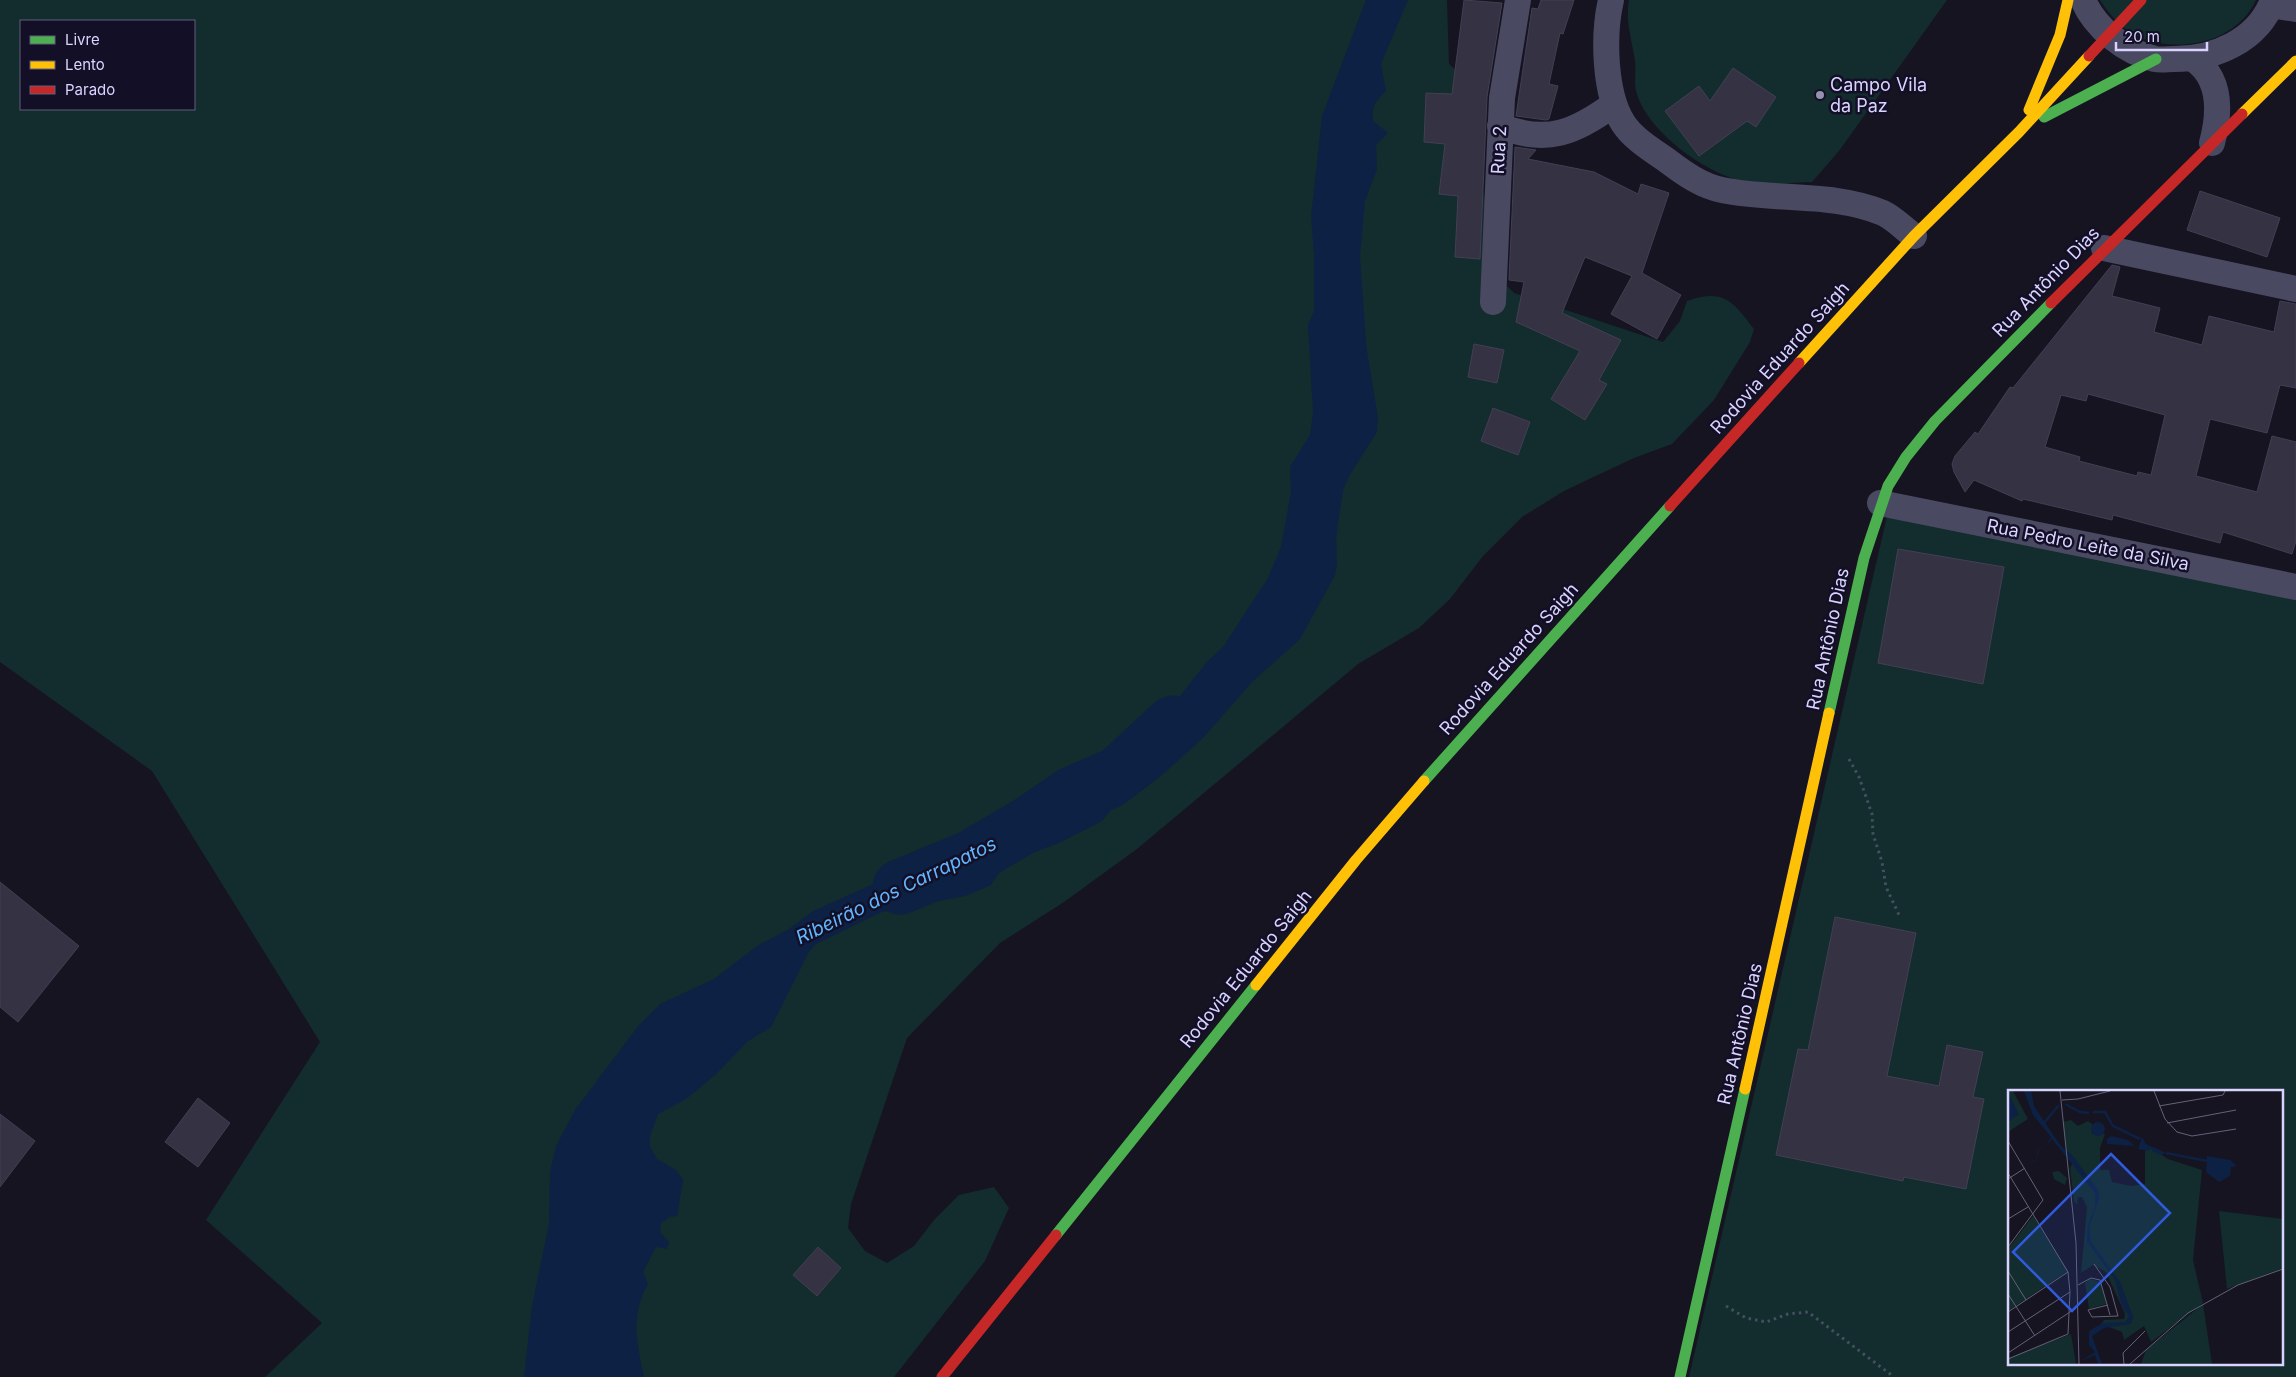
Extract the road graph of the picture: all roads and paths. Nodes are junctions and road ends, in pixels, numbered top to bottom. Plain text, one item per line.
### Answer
1 (1518, 0) edge
2 (1611, 0) edge
3 (2068, 0) edge
4 (2083, 0) edge
5 (2141, 0) edge
6 (2280, 5) edge
7 (2108, 34) junction
8 (2193, 59) junction
9 (2156, 60) junction
10 (2296, 61) edge
11 (1614, 104) junction
12 (1500, 126) junction
13 (2019, 132) junction
14 (2212, 143) junction
15 (1914, 236) junction
16 (2104, 248) junction
17 (2296, 289) edge
18 (1493, 302) dead end
19 (1880, 503) junction
20 (2296, 586) edge
21 (1846, 754) dead end
22 (1900, 916) dead end
23 (1704, 1276) junction
24 (942, 1377) edge
25 (1680, 1377) edge
26 (1894, 1377) edge

1 - 12 street, Rua 2
2 - 11 street
3 - 13 main road
4 - 7 street
5 - 7 main road, Rodovia Eduardo Saigh
6 - 8 street
7 - 9 street
7 - 13 main road, Rodovia Eduardo Saigh
8 - 9 street
8 - 14 street
9 - 13 main road
10 - 14 main road, Rua Antônio Dias
11 - 12 street
11 - 15 street
12 - 18 street, Rua 2
13 - 15 main road, Rodovia Eduardo Saigh
14 - 16 main road, Rua Antônio Dias
15 - 24 main road, Rodovia Eduardo Saigh
16 - 17 street
16 - 19 main road, Rua Antônio Dias
19 - 20 street, Rua Pedro Leite da Silva
19 - 23 main road, Rua Antônio Dias
21 - 22 path
23 - 25 main road, Rua Antônio Dias
23 - 26 path

